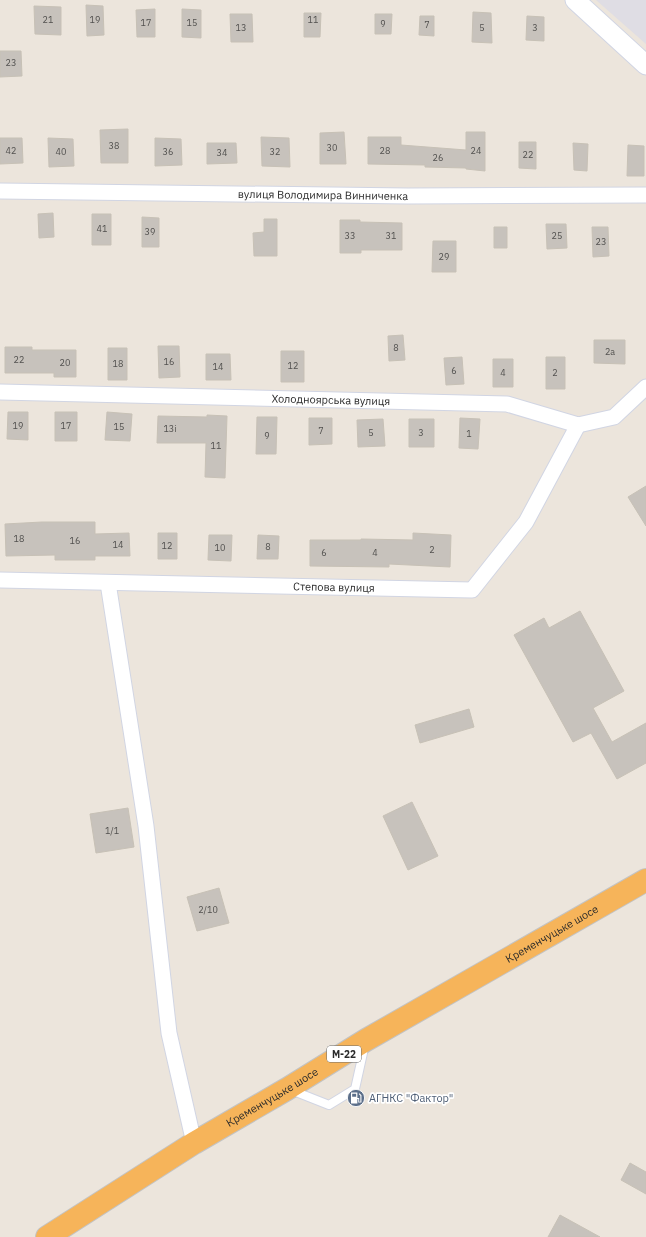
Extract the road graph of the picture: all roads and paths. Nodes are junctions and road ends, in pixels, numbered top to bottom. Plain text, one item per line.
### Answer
1 (575, 0) edge
2 (646, 65) edge
3 (0, 192) edge
4 (646, 195) edge
5 (646, 387) edge
6 (0, 392) edge
7 (578, 425) junction
8 (0, 580) edge
9 (108, 583) junction
10 (646, 880) edge
11 (366, 1040) junction
12 (287, 1089) junction
13 (194, 1143) junction
14 (47, 1237) edge

1 - 2 street
3 - 4 street, вулиця Володимира Винниченка
5 - 7 street, Холодноярська вулиця
6 - 7 street, Холодноярська вулиця
7 - 9 street, Степова вулиця
8 - 9 street, Степова вулиця
9 - 13 street
10 - 11 highway, Кременчуцьке шосе / М-22
11 - 12 highway, Кременчуцьке шосе / М-22
11 - 12 lane
12 - 13 highway, Кременчуцьке шосе / М-22
13 - 14 highway, Кременчуцьке шосе / М-22

